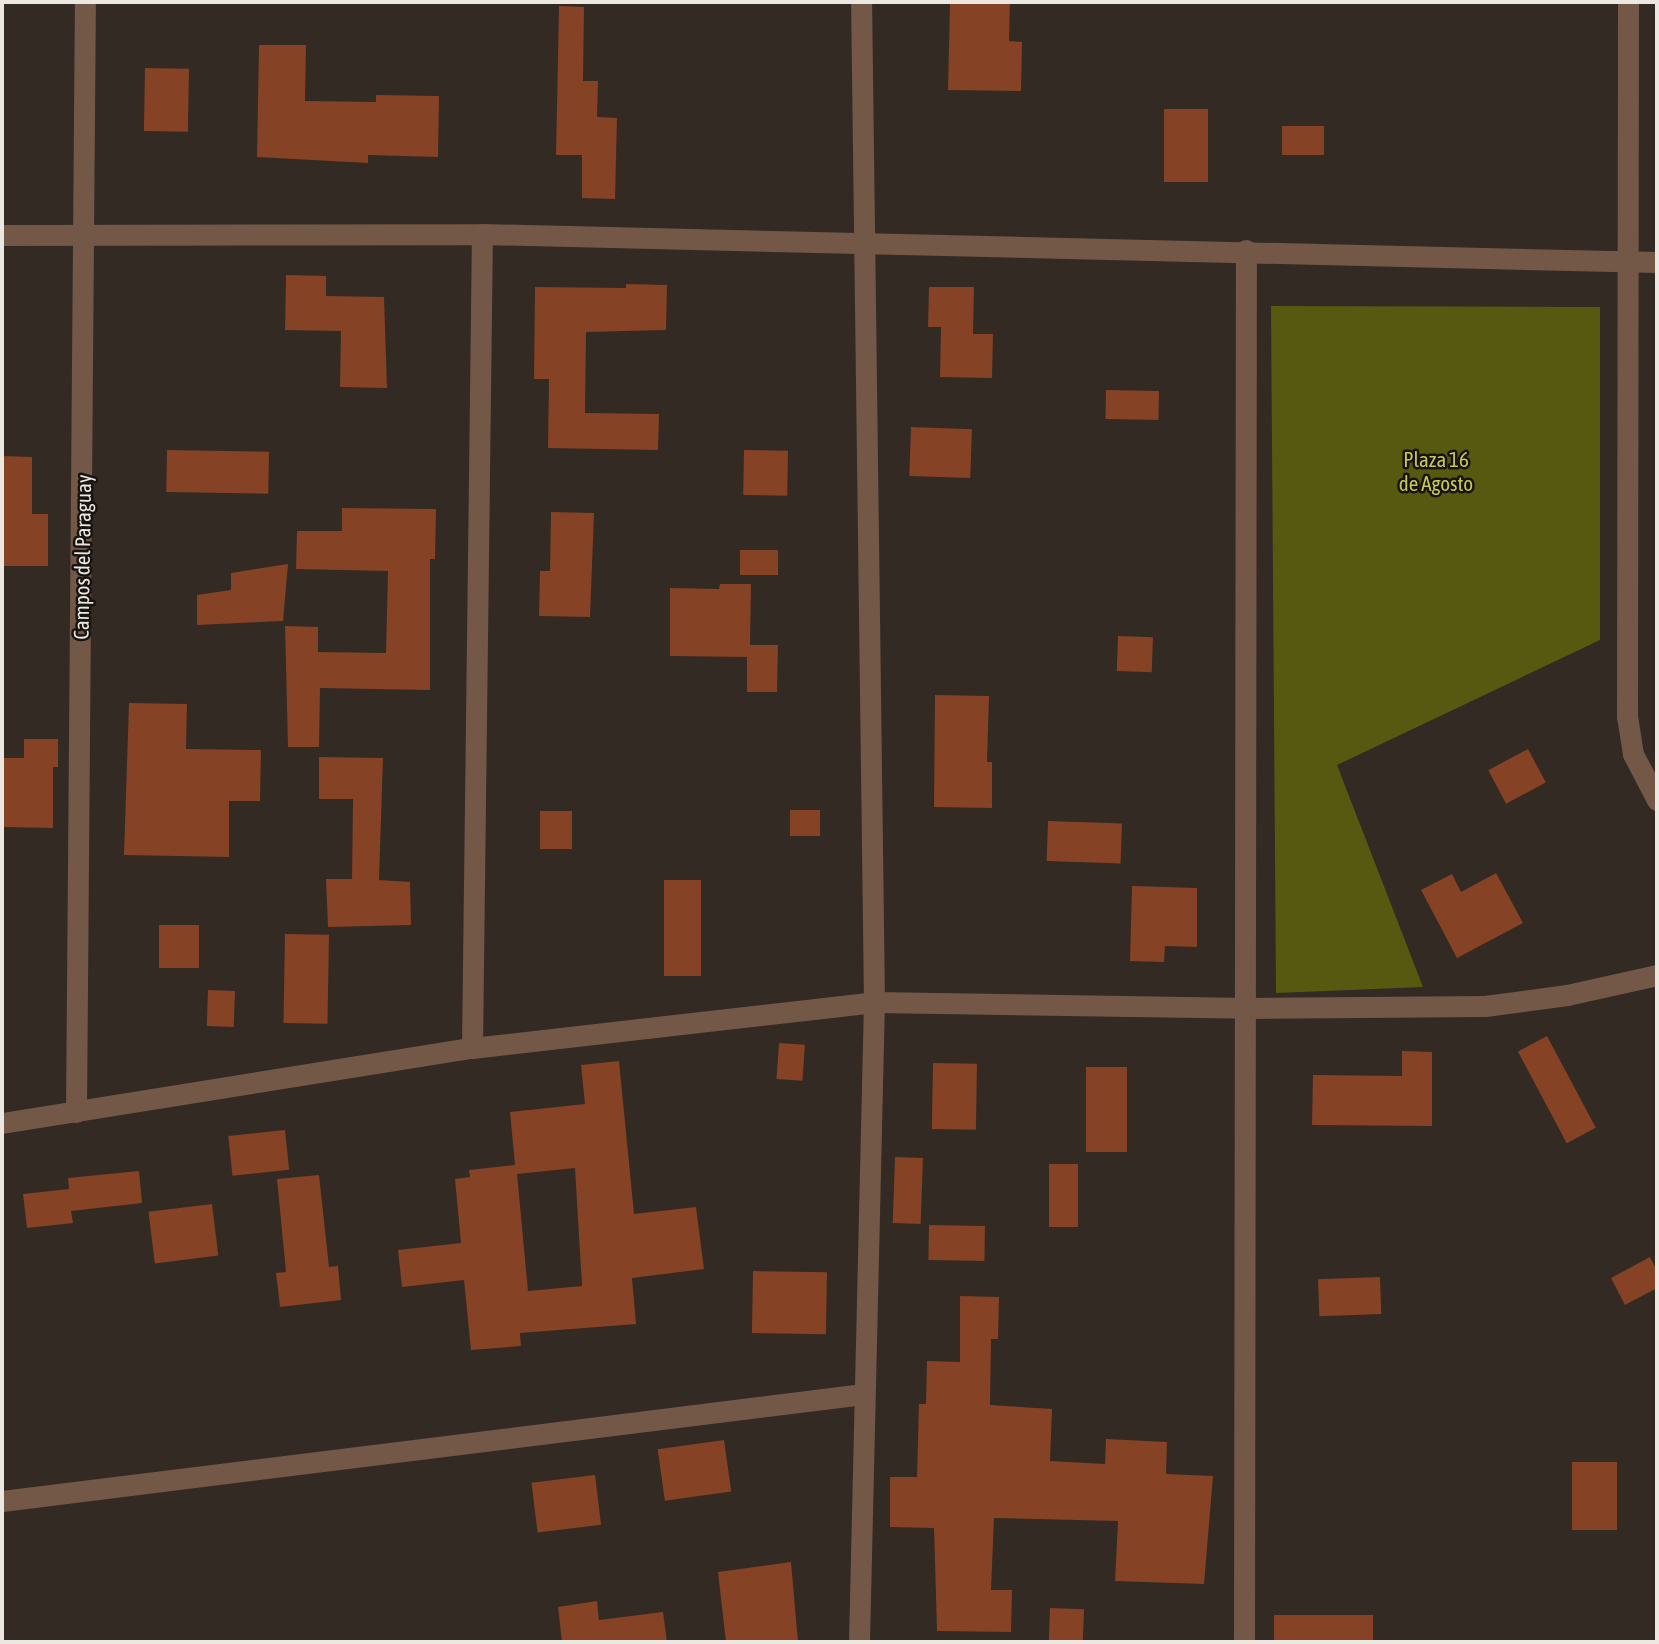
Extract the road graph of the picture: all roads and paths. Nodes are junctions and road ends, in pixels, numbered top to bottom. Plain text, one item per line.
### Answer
1 (85, 2) edge
2 (861, 2) edge
3 (1628, 2) edge
4 (482, 234) junction
5 (2, 235) edge
6 (85, 237) junction
7 (866, 242) junction
8 (1246, 250) junction
9 (1628, 262) junction
10 (1657, 262) edge
11 (1657, 800) edge
12 (1657, 975) edge
13 (874, 1002) junction
14 (1248, 1008) junction
15 (472, 1048) junction
16 (76, 1112) junction
17 (2, 1123) edge
18 (863, 1394) junction
19 (2, 1501) edge
20 (859, 1642) edge
21 (1244, 1642) edge

1 - 6 street, Campos del Paraguay
2 - 7 street
3 - 9 street
4 - 6 street
4 - 7 street
4 - 15 street
5 - 6 street
6 - 16 street, Campos del Paraguay
7 - 8 street
7 - 13 street
8 - 9 street
8 - 14 street
9 - 10 street
9 - 11 street
12 - 14 street
13 - 14 street
13 - 15 street
13 - 18 street
14 - 21 street
15 - 16 street
16 - 17 street
18 - 19 street
18 - 20 street

